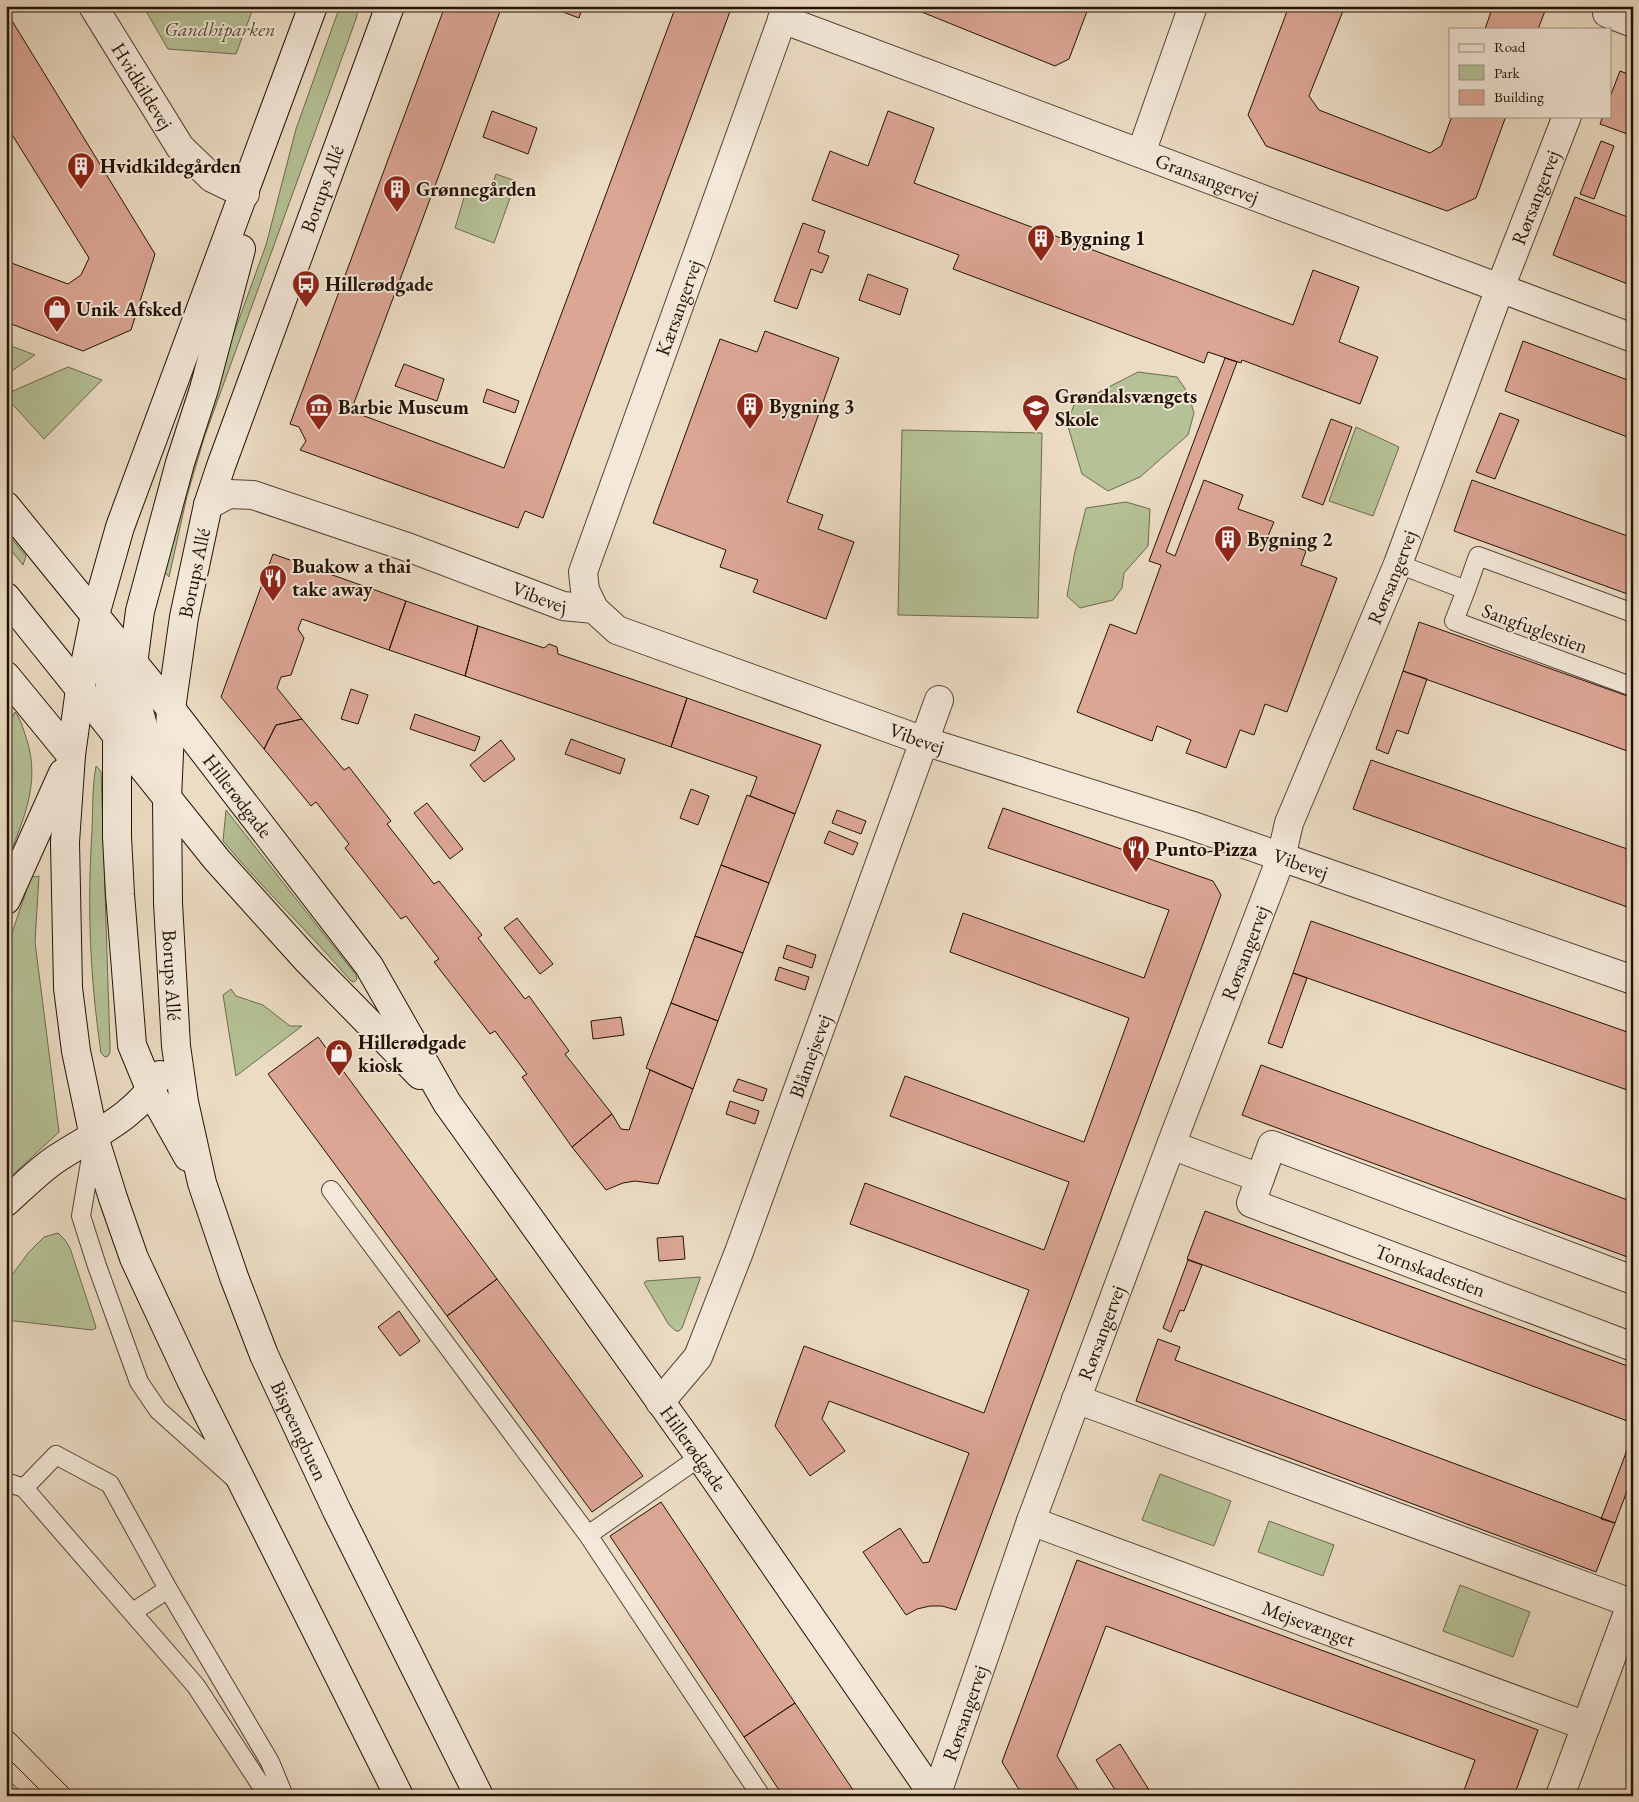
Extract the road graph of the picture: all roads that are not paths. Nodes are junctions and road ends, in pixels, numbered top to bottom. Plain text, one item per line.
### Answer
1 (93, 6) edge
2 (313, 6) edge
3 (390, 6) edge
4 (1193, 6) edge
5 (784, 13) edge
6 (1606, 16) edge
7 (1633, 23) edge
8 (276, 110) junction
9 (1566, 118) edge
10 (1141, 153) junction
11 (245, 194) junction
12 (1500, 288) junction
13 (1633, 338) edge
14 (208, 504) junction
15 (6, 506) edge
16 (1398, 564) junction
17 (1466, 590) junction
18 (6, 597) edge
19 (594, 609) junction
20 (1633, 613) edge
21 (95, 615) junction
22 (133, 664) junction
23 (6, 676) edge
24 (1633, 687) edge
25 (80, 689) junction
26 (939, 700) dead end
27 (171, 709) junction
28 (117, 735) junction
29 (924, 741) junction
30 (71, 755) junction
31 (166, 798) junction
32 (1281, 858) junction
33 (6, 900) edge
34 (1633, 980) edge
35 (176, 1046) junction
36 (151, 1091) junction
37 (447, 1103) junction
38 (94, 1137) junction
39 (1171, 1145) junction
40 (1260, 1178) junction
41 (202, 1181) junction
42 (331, 1190) dead end
43 (6, 1202) edge
44 (1633, 1280) edge
45 (1633, 1347) edge
46 (1076, 1400) junction
47 (660, 1402) junction
48 (700, 1457) junction
49 (6, 1482) edge
50 (24, 1488) junction
51 (246, 1488) junction
52 (1031, 1521) junction
53 (588, 1536) junction
54 (168, 1589) junction
55 (1632, 1601) edge
56 (132, 1612) junction
57 (1586, 1726) junction
58 (268, 1796) edge
59 (284, 1796) edge
60 (399, 1796) edge
61 (479, 1796) edge
62 (761, 1796) edge
63 (935, 1796) edge
64 (1560, 1796) edge

1 - 11 street, Hvidkildevej
2 - 8 street
3 - 14 street, Borups Allé
4 - 10 street
5 - 10 street, Gransangervej
5 - 19 street, Kærsangervej
6 - 7 street
8 - 11 street
8 - 22 street
9 - 12 street, Rørsangervej
10 - 12 street, Gransangervej
11 - 21 street
12 - 13 street, Gransangervej
12 - 16 street, Rørsangervej
14 - 19 street, Vibevej
14 - 27 street, Borups Allé
15 - 21 street, Hillerødgade
16 - 17 lane, Sangfuglestien
16 - 32 street, Rørsangervej
17 - 20 lane, Sangfuglestien
17 - 24 lane, Sangfuglestien
18 - 25 street, Hillerødgade
19 - 29 street, Vibevej
21 - 22 street, Hillerødgade
21 - 25 street
21 - 28 street
22 - 27 street, Hillerødgade
22 - 31 street
23 - 30 street
25 - 28 street, Hillerødgade
25 - 30 street
26 - 29 street, Blåmejsevej
27 - 31 street, Borups Allé
27 - 37 street, Hillerødgade
28 - 31 street, Hillerødgade
28 - 36 street
29 - 32 street, Vibevej
29 - 47 street, Blåmejsevej
30 - 33 street
30 - 38 street
31 - 35 street, Borups Allé
31 - 37 street, Hillerødgade
32 - 34 street, Vibevej
32 - 39 street, Rørsangervej
35 - 36 street, Borups Allé
35 - 41 street, Bispeengbuen
36 - 38 street, Borups Allé
36 - 41 street
37 - 47 street, Hillerødgade
38 - 43 street, Borups Allé
38 - 51 street
38 - 51 lane
39 - 40 street
39 - 46 street, Rørsangervej
40 - 44 street, Tornskadestien
40 - 45 street, Tornskadestien
41 - 61 street, Bispeengbuen
42 - 53 lane
46 - 52 street, Rørsangervej
46 - 55 street
47 - 48 street, Hillerødgade
48 - 53 lane
48 - 63 street, Hillerødgade
49 - 50 lane
50 - 54 lane
50 - 56 lane
51 - 60 street
52 - 57 street, Mejsevænget
52 - 63 street, Rørsangervej
53 - 62 lane
54 - 56 lane
54 - 59 lane
55 - 57 street
56 - 58 lane
57 - 64 street

